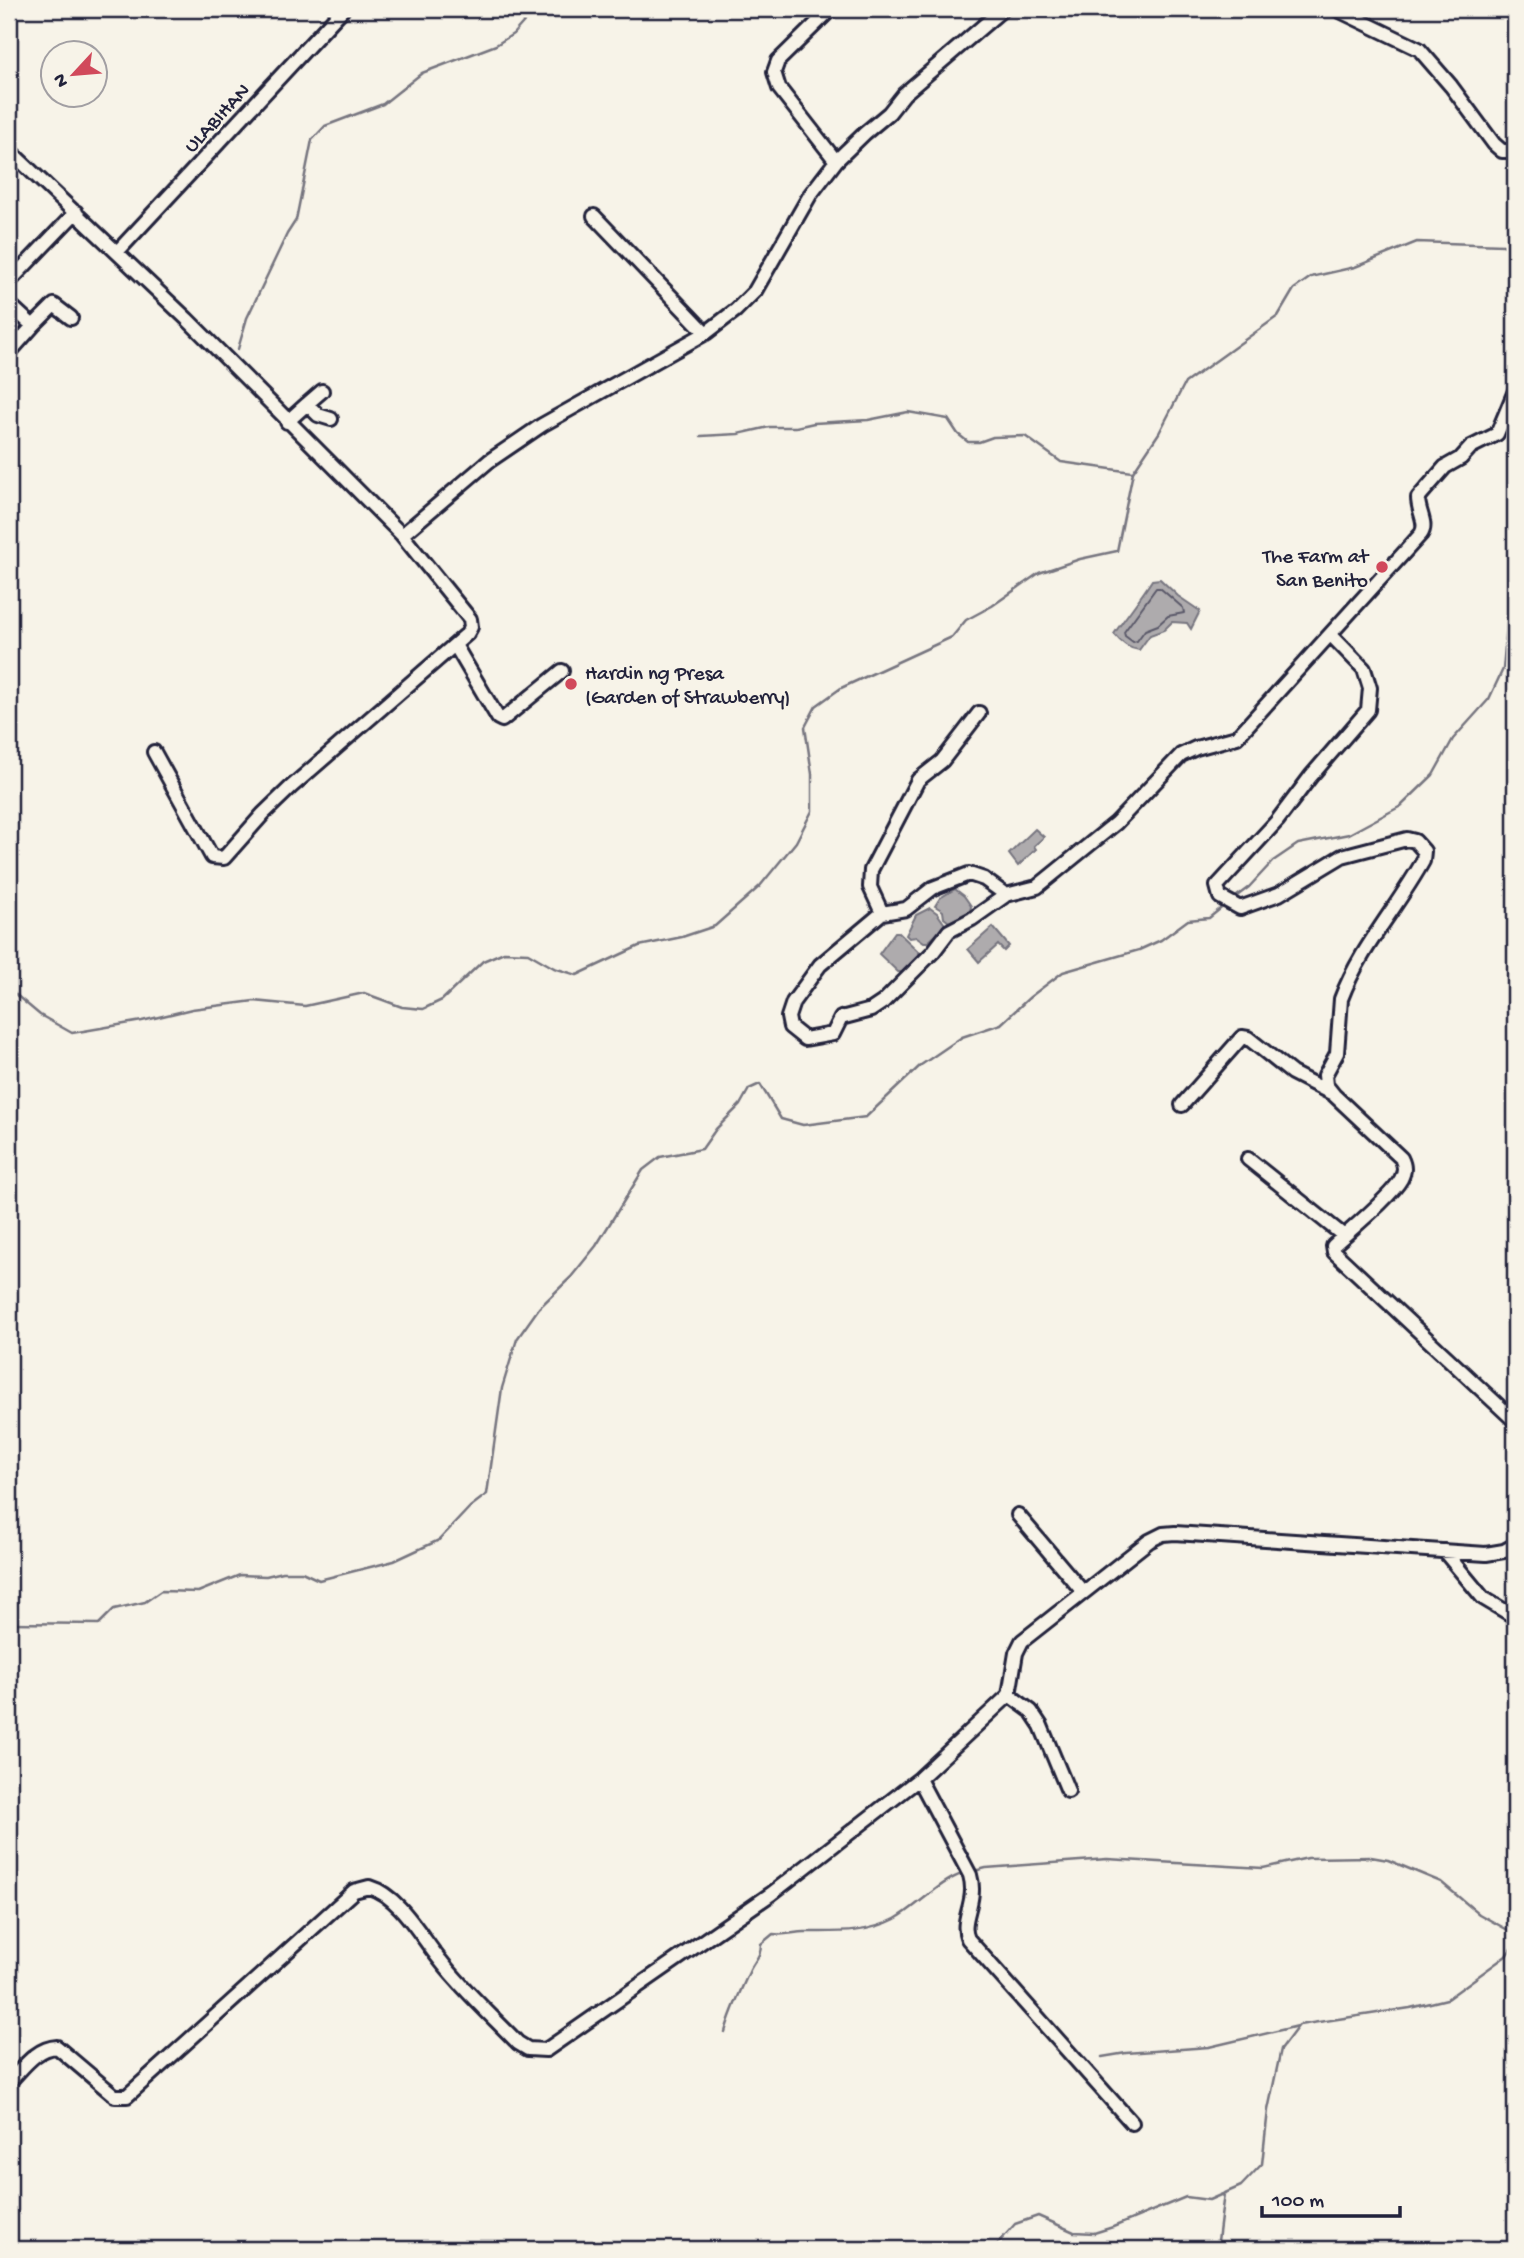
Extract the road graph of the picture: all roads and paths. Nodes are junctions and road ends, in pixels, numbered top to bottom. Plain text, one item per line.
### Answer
1 (343, 9) edge
2 (831, 9) edge
3 (1003, 9) edge
4 (1336, 9) edge
5 (9, 150) edge
6 (1515, 151) edge
7 (836, 161) junction
8 (76, 212) junction
9 (594, 216) dead end
10 (118, 251) junction
11 (9, 282) edge
12 (9, 304) edge
13 (71, 318) dead end
14 (33, 326) junction
15 (706, 333) junction
16 (9, 353) edge
17 (322, 391) dead end
18 (1515, 391) edge
19 (307, 404) junction
20 (331, 419) dead end
21 (287, 422) junction
22 (402, 535) junction
23 (1331, 635) junction
24 (455, 645) junction
25 (562, 671) dead end
26 (979, 713) dead end
27 (154, 752) dead end
28 (1006, 895) junction
29 (882, 913) junction
30 (1334, 1095) junction
31 (1182, 1105) dead end
32 (1248, 1159) dead end
33 (1344, 1236) junction
34 (1515, 1421) edge
35 (1017, 1515) dead end
36 (1515, 1545) edge
37 (1444, 1551) junction
38 (1083, 1592) junction
39 (1515, 1617) edge
40 (1009, 1695) junction
41 (919, 1779) junction
42 (1068, 1791) dead end
43 (9, 2082) edge
44 (1132, 2123) dead end

1 - 10 street, ULABIHAN
2 - 7 street
3 - 7 street
4 - 6 street
5 - 8 street
7 - 15 street
8 - 10 street
8 - 11 street
9 - 15 street
10 - 21 street
12 - 14 street
13 - 14 street
14 - 16 street
15 - 22 street
17 - 19 street
18 - 23 street
19 - 20 street
19 - 21 street
21 - 22 street
22 - 24 street
23 - 28 street
23 - 30 street
24 - 25 street
24 - 27 street
26 - 29 street
28 - 29 street
28 - 29 street
30 - 31 street
30 - 33 street
32 - 33 street
33 - 34 street
35 - 38 street
36 - 37 street
37 - 38 street
37 - 39 street
38 - 40 street
40 - 41 street
40 - 42 street
41 - 43 street
41 - 44 street

